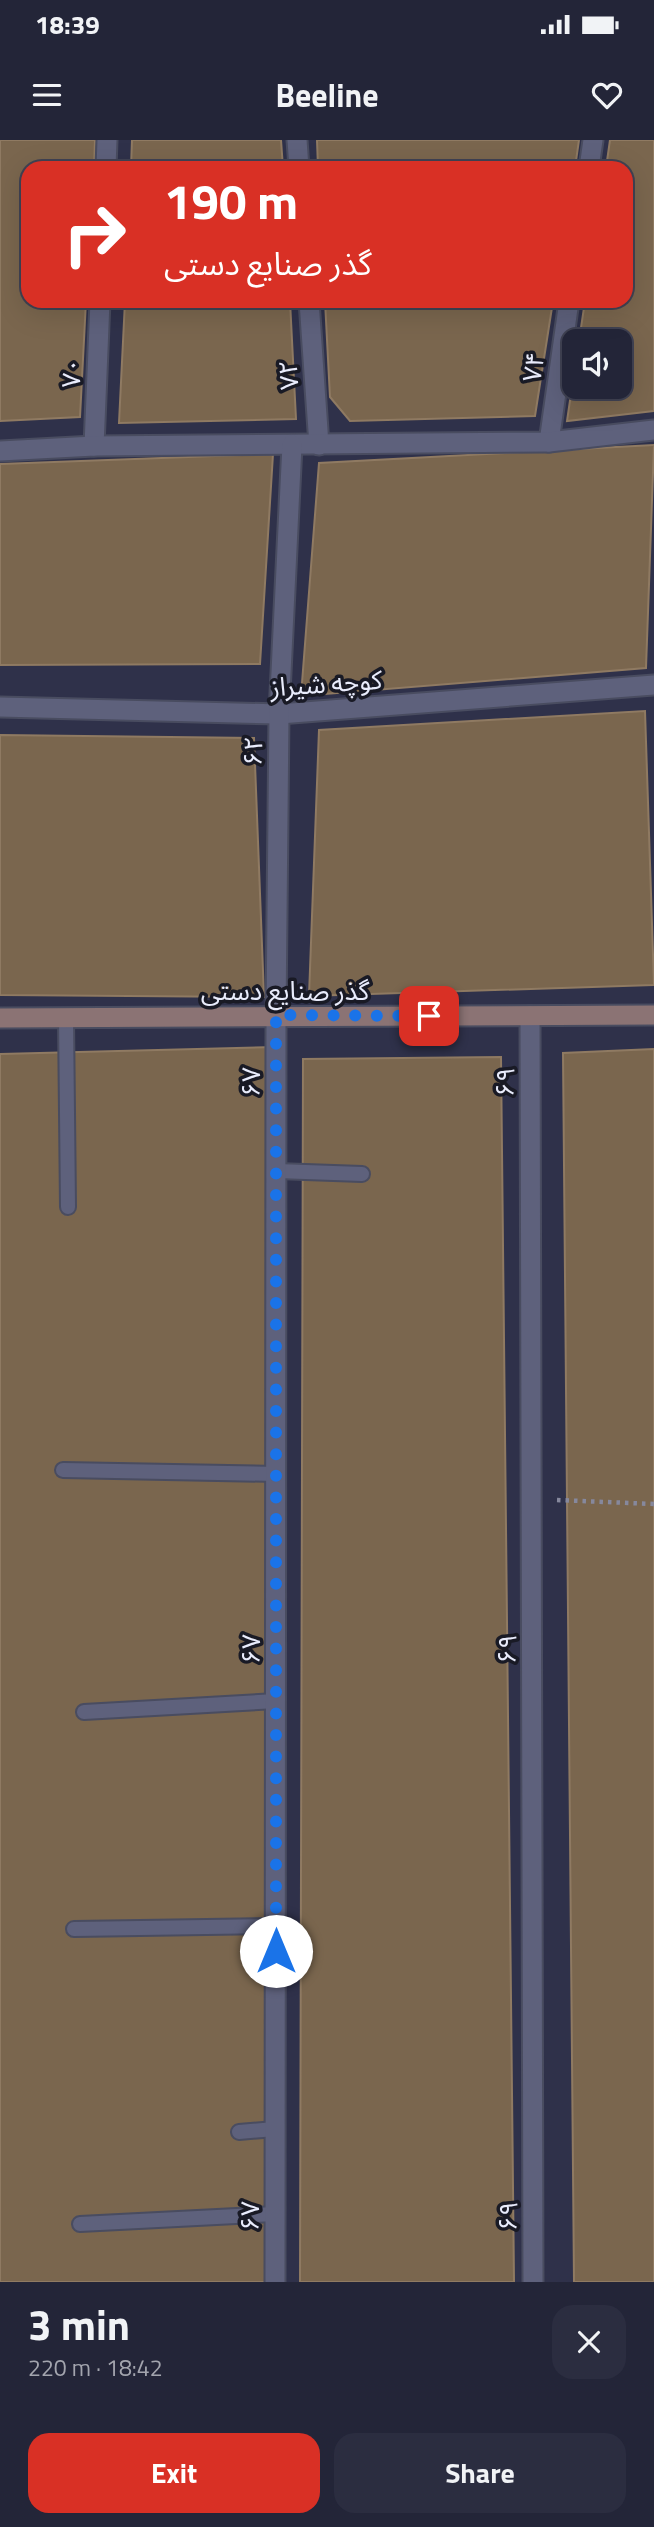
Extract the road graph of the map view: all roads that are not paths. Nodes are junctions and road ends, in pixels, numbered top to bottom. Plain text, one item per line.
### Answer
1 (107, 140) edge
2 (297, 140) edge
3 (593, 140) edge
4 (106, 161) edge
5 (298, 161) edge
6 (590, 161) edge
7 (100, 308) edge
8 (309, 308) edge
9 (568, 308) edge
10 (654, 430) edge
11 (549, 442) junction
12 (292, 445) junction
13 (319, 445) junction
14 (94, 446) junction
15 (0, 451) edge
16 (654, 685) edge
17 (0, 707) edge
18 (279, 714) junction
19 (276, 1015) junction
20 (654, 1015) edge
21 (530, 1016) junction
22 (0, 1018) edge
23 (66, 1018) junction
24 (277, 1171) junction
25 (362, 1174) dead end
26 (68, 1207) dead end
27 (63, 1470) dead end
28 (276, 1474) junction
29 (276, 1701) junction
30 (85, 1712) dead end
31 (276, 1926) junction
32 (74, 1929) dead end
33 (275, 2129) junction
34 (239, 2132) dead end
35 (275, 2214) junction
36 (80, 2224) dead end
37 (275, 2282) edge
38 (533, 2282) edge

1 - 4 street
2 - 5 street
3 - 6 street
7 - 14 street, ۷۰
8 - 13 street, ۷۲
9 - 11 street, ۷۴
10 - 11 street
11 - 13 street
12 - 13 street
12 - 14 street
12 - 18 street, ۶۲
14 - 15 street
16 - 18 street, کوچه شیراز
17 - 18 street, کوچه شیراز
18 - 19 street, ۶۲
19 - 21 main road, گذر صنایع دستی
19 - 23 main road, گذر صنایع دستی
19 - 24 street, ۶۷
20 - 21 main road, گذر صنایع دستی
21 - 38 street, ۶۹
22 - 23 main road, گذر صنایع دستی
23 - 26 lane
24 - 25 lane
24 - 28 street, ۶۷
27 - 28 lane
28 - 29 street, ۶۷
29 - 30 lane
29 - 31 street, ۶۷
31 - 32 lane
31 - 33 street, ۶۷
33 - 34 lane
33 - 35 street, ۶۷
35 - 36 lane
35 - 37 street, ۶۷

